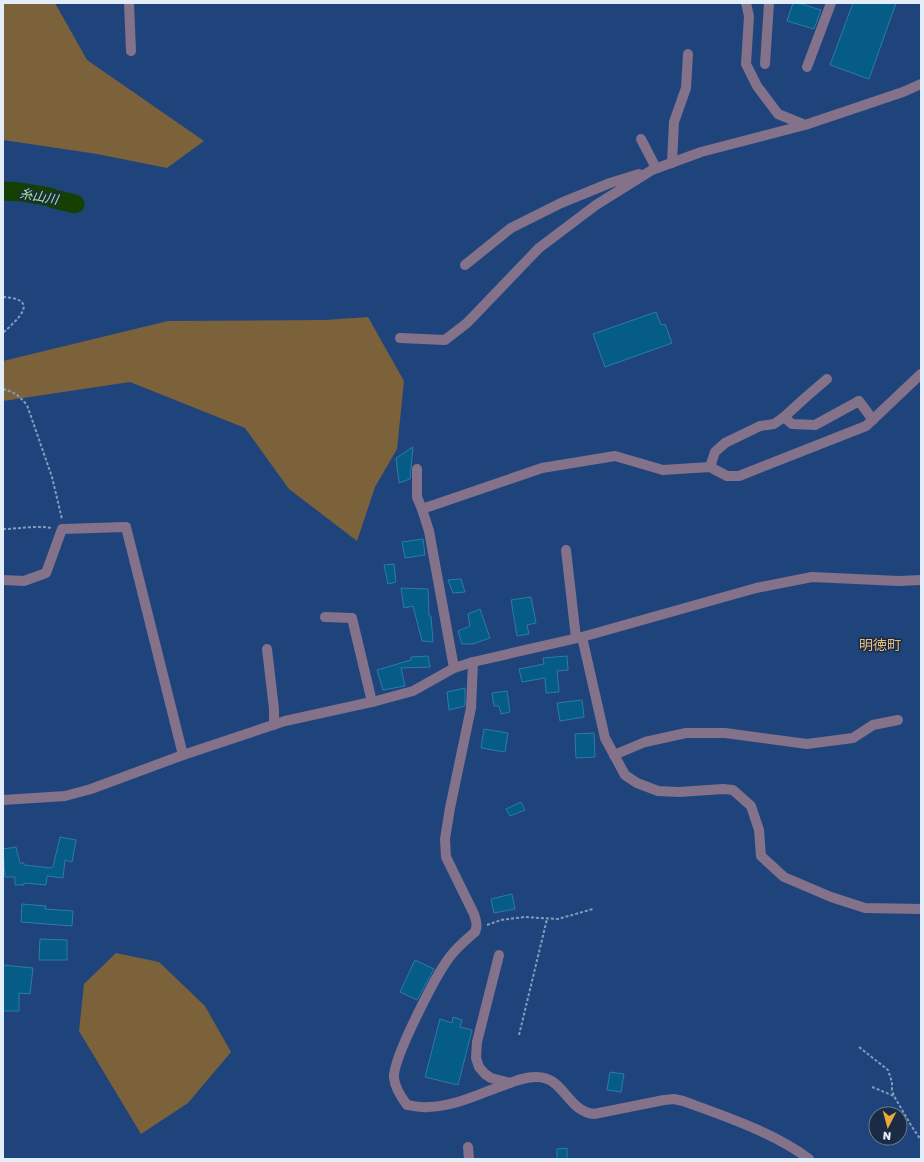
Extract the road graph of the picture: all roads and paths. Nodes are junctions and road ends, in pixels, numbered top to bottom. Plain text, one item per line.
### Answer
1 (129, 3) edge
2 (746, 3) edge
3 (769, 3) edge
4 (831, 3) edge
5 (131, 51) dead end
6 (688, 54) dead end
7 (765, 64) dead end
8 (807, 67) dead end
9 (921, 84) edge
10 (805, 125) junction
11 (641, 139) dead end
12 (672, 163) junction
13 (654, 169) junction
14 (465, 265) dead end
15 (3, 297) edge
16 (3, 333) edge
17 (400, 338) dead end
18 (921, 374) edge
19 (828, 379) dead end
20 (3, 389) edge
21 (784, 417) junction
22 (873, 420) junction
23 (710, 467) junction
24 (417, 469) dead end
25 (422, 509) junction
26 (3, 529) edge
27 (62, 529) junction
28 (566, 550) dead end
29 (3, 580) edge
30 (921, 580) edge
31 (325, 617) dead end
32 (579, 638) junction
33 (267, 649) dead end
34 (473, 662) junction
35 (454, 668) junction
36 (372, 702) junction
37 (898, 720) dead end
38 (274, 725) junction
39 (183, 755) junction
40 (614, 755) junction
41 (3, 800) edge
42 (593, 909) dead end
43 (921, 909) edge
44 (547, 919) junction
45 (475, 932) junction
46 (500, 955) dead end
47 (519, 1035) dead end
48 (859, 1047) dead end
49 (510, 1083) junction
50 (872, 1087) dead end
51 (894, 1096) junction
52 (921, 1140) edge
53 (468, 1147) dead end
54 (469, 1159) edge
55 (809, 1159) edge

1 - 5 street
2 - 10 street
3 - 7 street
4 - 8 street
6 - 12 street
9 - 10 street
10 - 12 street
11 - 13 street
12 - 13 street
13 - 14 street
13 - 17 street
15 - 16 path
18 - 22 street
19 - 21 street
20 - 27 path
21 - 22 street
21 - 23 street
22 - 23 street
23 - 25 street
24 - 25 street
25 - 35 street
26 - 27 path
27 - 29 street
27 - 39 street
28 - 32 street
30 - 32 street
31 - 36 street
32 - 34 street
32 - 40 street
33 - 38 street
34 - 35 street
34 - 45 street
35 - 36 street
36 - 38 street
37 - 40 street
38 - 39 street
39 - 41 street
40 - 43 street
42 - 44 path
44 - 45 path
44 - 47 path
45 - 49 street
46 - 49 street
48 - 51 path
49 - 55 street
50 - 51 path
51 - 52 path
53 - 54 street

